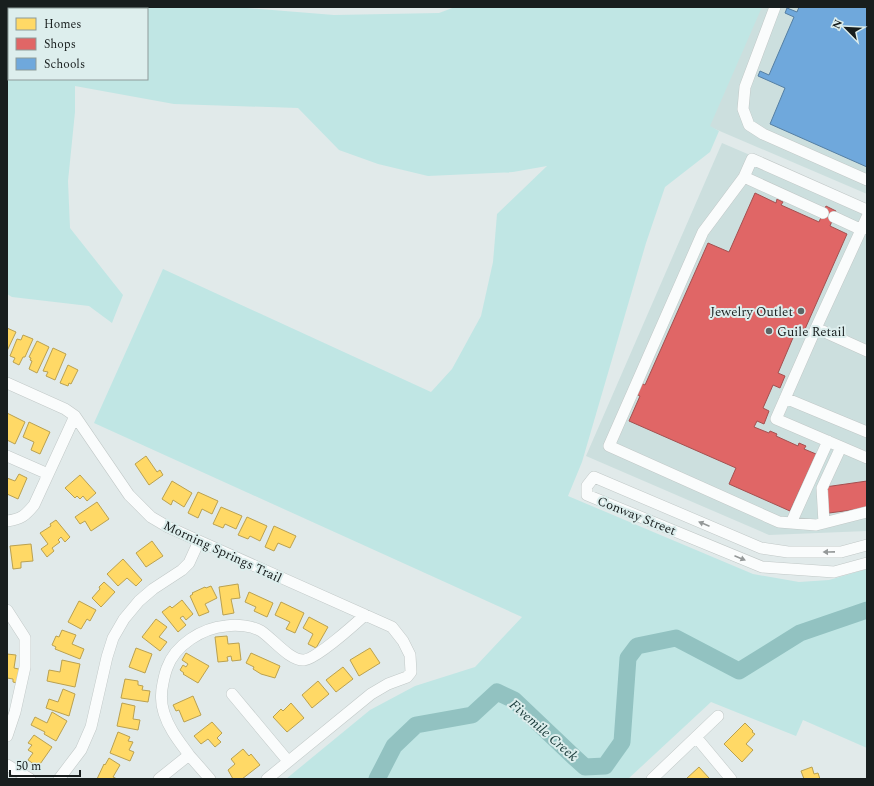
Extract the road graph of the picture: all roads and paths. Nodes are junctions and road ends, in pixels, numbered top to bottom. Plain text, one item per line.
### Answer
1 (775, 7) edge
2 (744, 177) junction
3 (867, 180) edge
4 (867, 210) edge
5 (867, 217) edge
6 (862, 230) junction
7 (816, 328) junction
8 (867, 350) edge
9 (7, 383) edge
10 (785, 398) junction
11 (75, 416) junction
12 (867, 432) edge
13 (828, 441) junction
14 (841, 447) junction
15 (7, 456) edge
16 (867, 458) edge
17 (48, 474) junction
18 (867, 512) edge
19 (7, 521) edge
20 (791, 523) junction
21 (824, 523) junction
22 (199, 542) junction
23 (867, 545) edge
24 (867, 563) edge
25 (7, 610) edge
26 (365, 615) junction
27 (232, 694) dead end
28 (718, 716) dead end
29 (7, 736) edge
30 (696, 737) junction
31 (189, 755) junction
32 (288, 761) junction
33 (7, 765) edge
34 (30, 779) edge
35 (59, 779) edge
36 (159, 779) edge
37 (210, 779) edge
38 (267, 779) edge
39 (652, 779) edge
40 (731, 779) edge

1 - 3 street
2 - 4 street
2 - 6 street
2 - 20 street
5 - 6 street
6 - 7 street
7 - 8 street
7 - 10 street
9 - 11 street, Morning Springs Trail
10 - 12 street
10 - 13 street
11 - 17 street
11 - 22 street, Morning Springs Trail
13 - 14 street
13 - 20 street
14 - 16 street
14 - 21 street
15 - 17 street
17 - 19 street
18 - 21 street
20 - 21 street
22 - 26 street, Morning Springs Trail
22 - 35 street
23 -> 24 street, Conway Street
25 - 29 street
26 - 31 street
26 - 32 street, Morning Springs Trail
27 - 32 street
28 - 30 street
30 - 39 street
30 - 40 street
31 - 36 street
31 - 37 street
32 - 38 street, Morning Springs Trail
33 - 34 street

